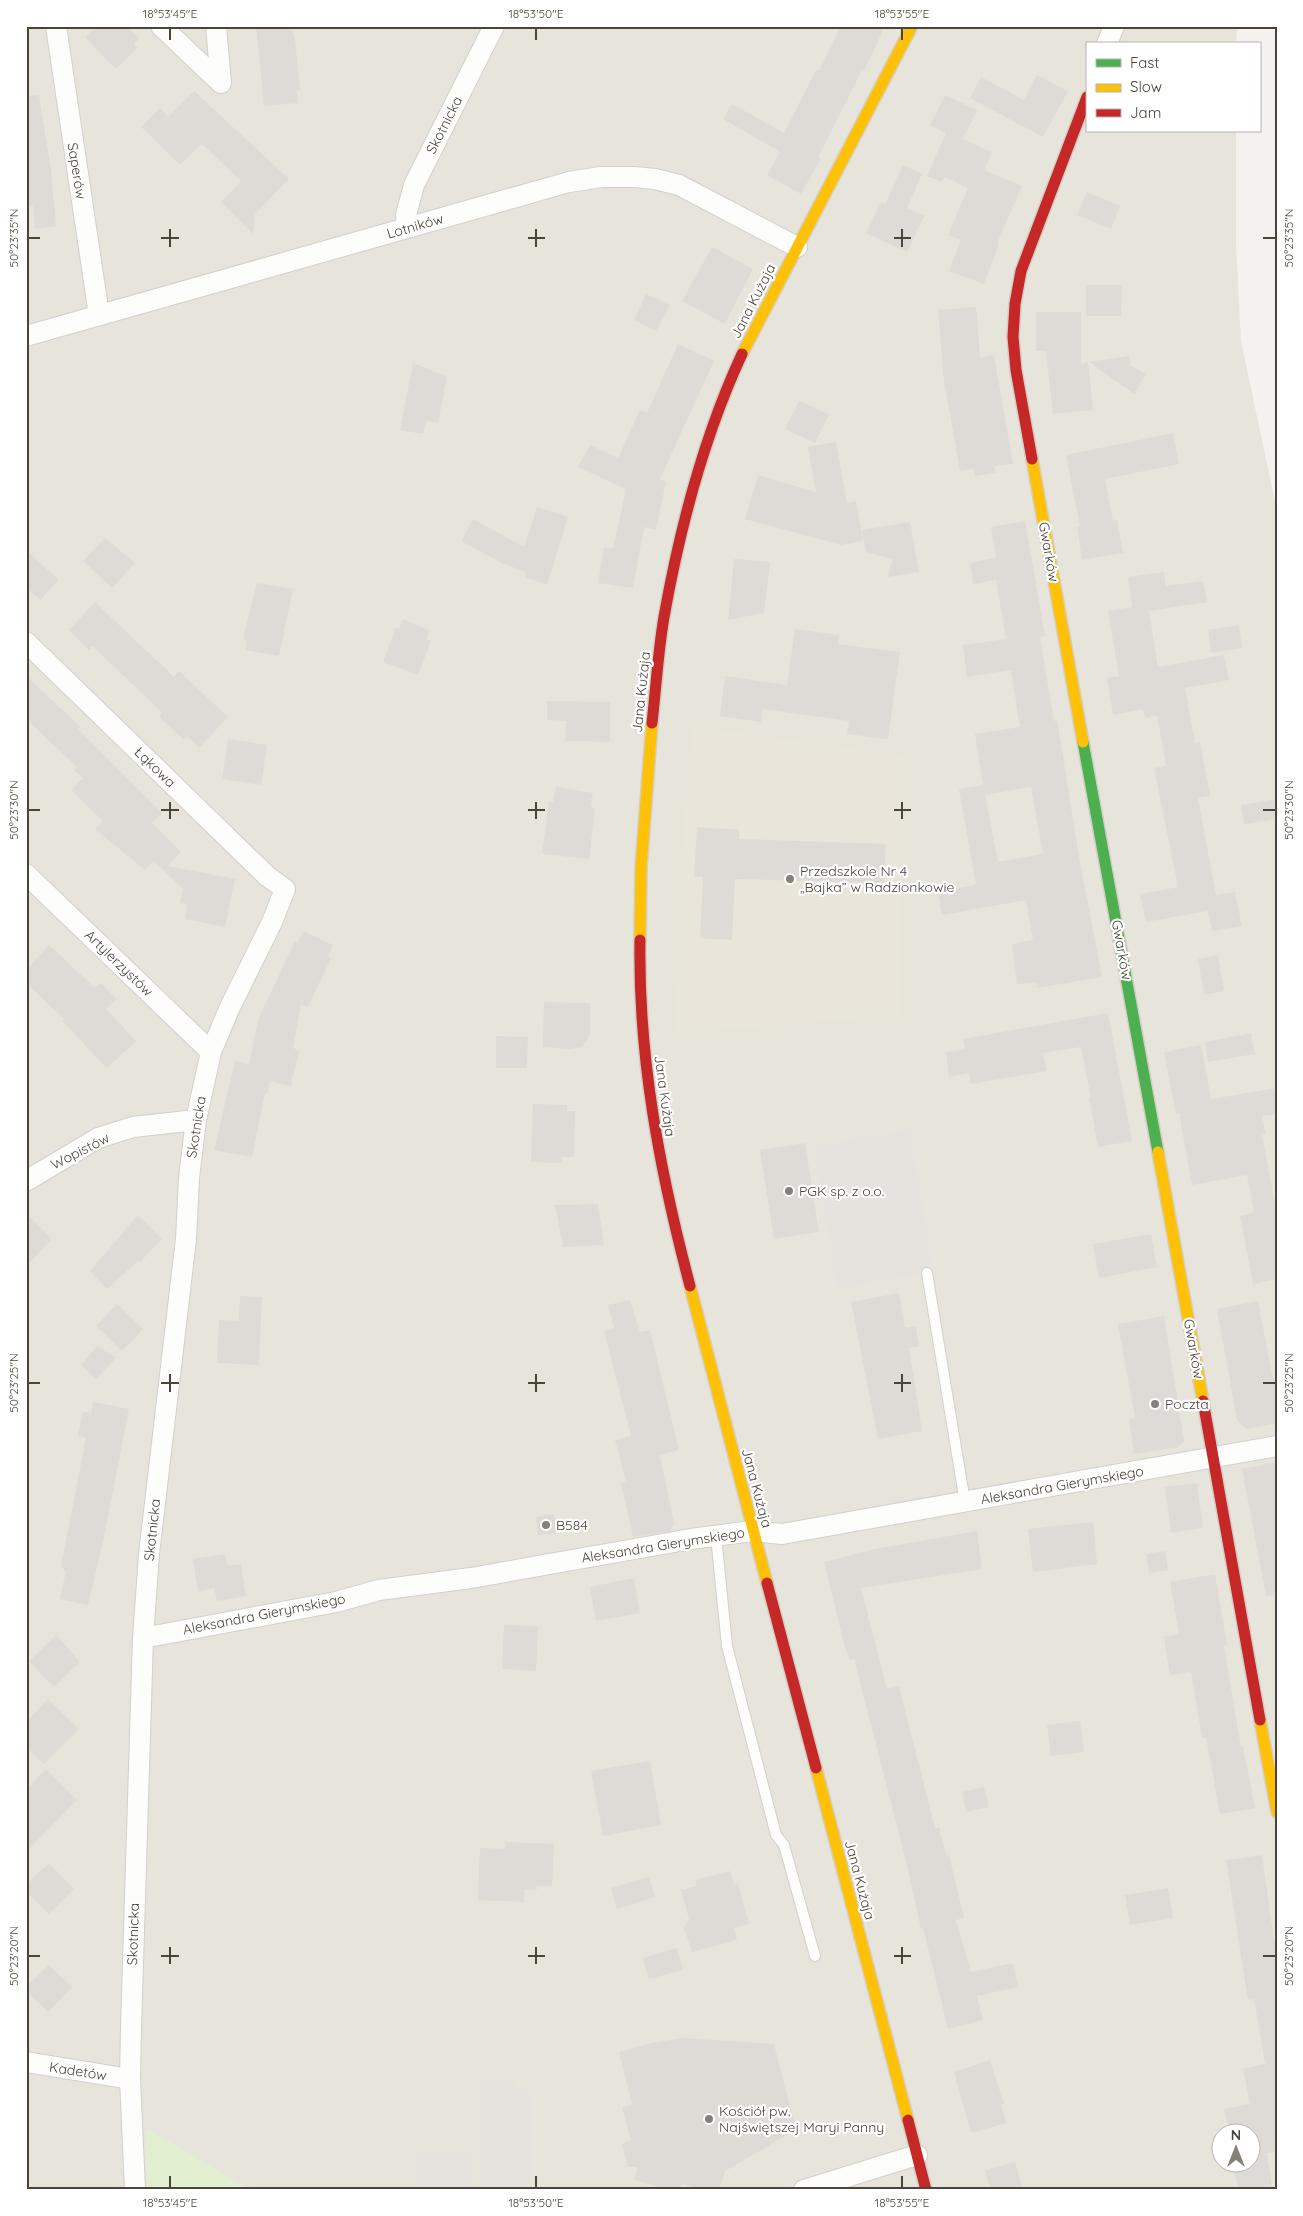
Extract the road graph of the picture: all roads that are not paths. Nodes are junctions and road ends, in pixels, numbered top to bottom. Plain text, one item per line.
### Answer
1 (56, 26) edge
2 (161, 26) edge
3 (216, 26) edge
4 (494, 26) edge
5 (912, 26) edge
6 (1114, 26) edge
7 (1108, 42) edge
8 (1086, 100) edge
9 (406, 228) junction
10 (797, 247) junction
11 (99, 315) junction
12 (26, 336) edge
13 (26, 642) edge
14 (26, 874) edge
15 (285, 889) joint
16 (211, 1052) junction
17 (196, 1120) junction
18 (26, 1181) edge
19 (927, 1273) dead end
20 (1277, 1446) edge
21 (1214, 1458) junction
22 (965, 1502) junction
23 (752, 1531) junction
24 (716, 1536) junction
25 (143, 1638) junction
26 (1277, 1812) edge
27 (815, 1956) dead end
28 (26, 2062) edge
29 (130, 2079) junction
30 (917, 2155) junction
31 (135, 2190) edge
32 (804, 2190) edge
33 (926, 2190) edge

1 - 11 street, Saperów
2 - 3 street
4 - 9 street, Skotnicka
5 - 10 street, Jana Kużaja
6 - 7 street
8 - 21 street, Gwarków
9 - 10 street, Lotników
9 - 11 street, Lotników
10 - 23 street, Jana Kużaja
11 - 12 street, Lotników
13 - 15 street, Łąkowa
14 - 16 street, Artylerzystów
15 - 16 street, Skotnicka
16 - 17 street, Skotnicka
17 - 18 street, Wopistów
17 - 25 street, Skotnicka
19 - 22 lane
20 - 21 street, Aleksandra Gierymskiego
21 - 22 street, Aleksandra Gierymskiego
21 - 26 street, Gwarków
22 - 23 street, Aleksandra Gierymskiego
23 - 24 street, Aleksandra Gierymskiego
23 - 30 street, Jana Kużaja
24 - 25 street, Aleksandra Gierymskiego
24 - 27 lane
25 - 29 street, Skotnicka
28 - 29 street, Kadetów
29 - 31 street, Skotnicka
30 - 32 street
30 - 33 street, Jana Kużaja

